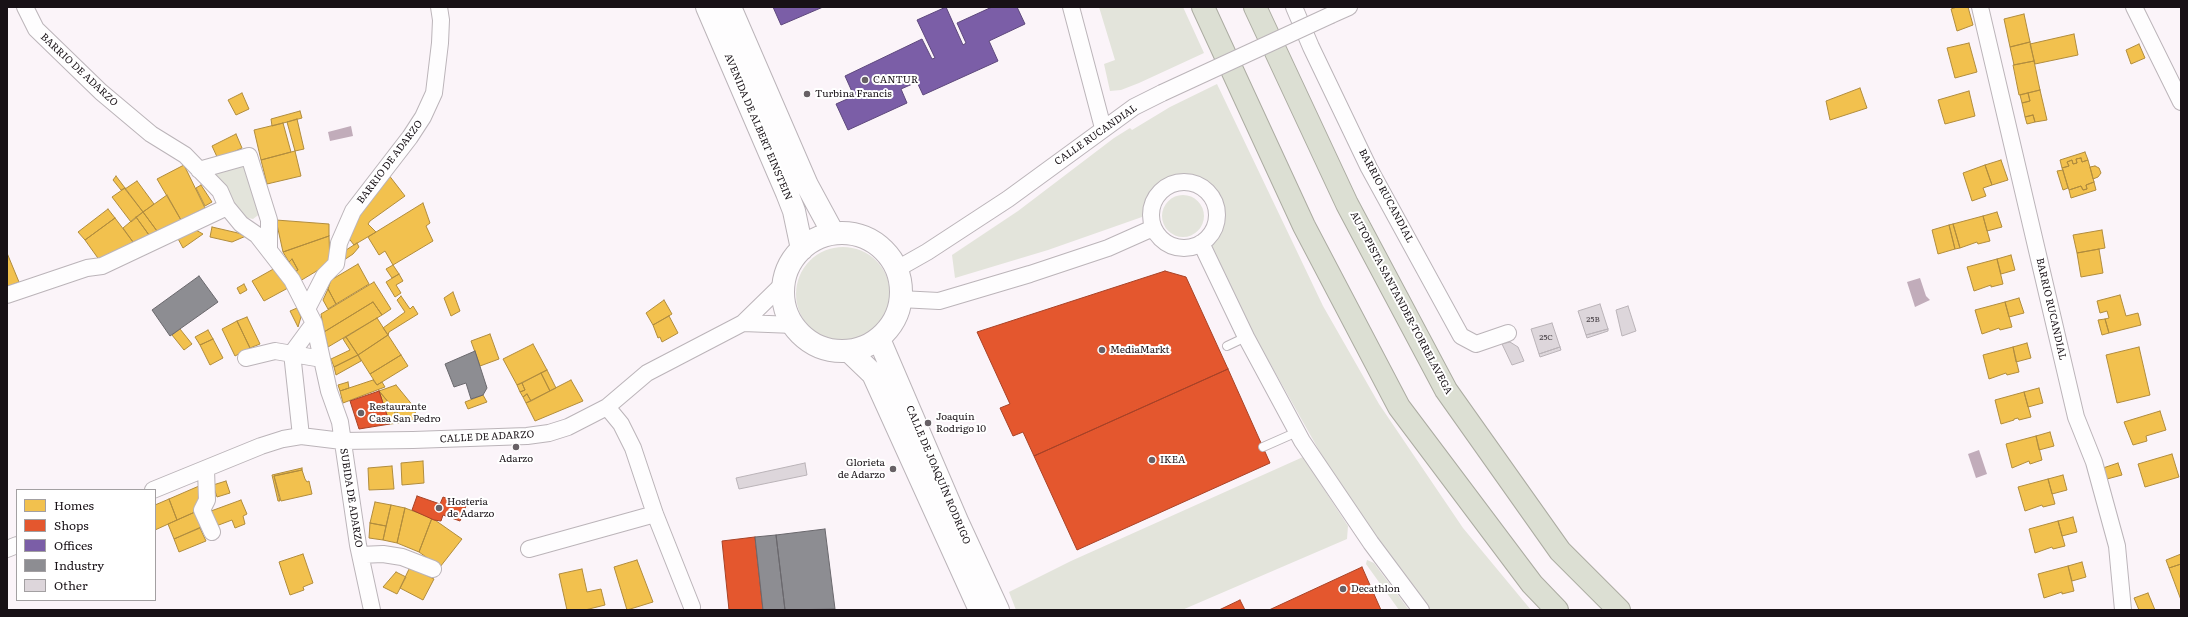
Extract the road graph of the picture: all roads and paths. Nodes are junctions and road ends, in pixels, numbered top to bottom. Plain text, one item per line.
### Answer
1 (25, 7) edge
2 (439, 7) edge
3 (707, 7) edge
4 (730, 7) edge
5 (1071, 7) edge
6 (1202, 7) edge
7 (1255, 7) edge
8 (1294, 7) edge
9 (1348, 7) edge
10 (1980, 7) edge
11 (2134, 7) edge
12 (2181, 102) edge
13 (1103, 128) junction
14 (199, 170) junction
15 (227, 207) junction
16 (1153, 228) junction
17 (833, 233) junction
18 (1201, 243) junction
19 (802, 249) junction
20 (269, 250) junction
21 (897, 268) junction
22 (784, 283) junction
23 (7, 295) edge
24 (900, 299) junction
25 (311, 316) junction
26 (743, 324) junction
27 (794, 325) junction
28 (1508, 333) dead end
29 (1246, 336) junction
30 (880, 340) junction
31 (1227, 346) dead end
32 (849, 350) junction
33 (292, 353) junction
34 (246, 358) dead end
35 (322, 359) junction
36 (607, 407) junction
37 (1297, 432) junction
38 (301, 436) junction
39 (342, 441) junction
40 (1263, 447) dead end
41 (206, 468) junction
42 (155, 489) edge
43 (655, 514) junction
44 (212, 532) dead end
45 (529, 549) dead end
46 (360, 555) junction
47 (433, 569) dead end
48 (692, 607) dead end
49 (372, 610) edge
50 (980, 610) edge
51 (998, 610) edge
52 (1421, 610) edge
53 (1557, 610) edge
54 (1618, 610) edge
55 (2123, 610) edge

1 - 14 street, BARRIO DE ADARZO
2 - 25 street, BARRIO DE ADARZO
3 - 19 main road, AVENIDA DE ALBERT EINSTEIN
4 - 17 main road
5 - 13 street
6 - 53 highway
7 - 54 highway, AUTOPISTA SANTANDER-TORRELAVEGA
8 - 28 street, BARRIO RUCANDIAL
9 - 13 street, CALLE RUCANDIAL, bridge
10 - 55 street, BARRIO RUCANDIAL
11 - 12 street
13 - 21 street, CALLE RUCANDIAL
14 - 15 street, BARRIO DE ADARZO
14 - 20 street
15 - 20 street, BARRIO DE ADARZO
15 - 23 street
16 - 18 street
16 - 18 street
16 - 24 street
17 - 19 main road
17 - 21 main road
18 - 29 street
19 - 22 main road
20 - 25 street, BARRIO DE ADARZO
21 - 24 main road
22 - 26 street, CALLE DE ADARZO
22 - 27 main road
24 - 30 main road
25 - 33 street, BARRIO DE ADARZO
25 - 35 street, BARRIO DE ADARZO
26 - 27 street, CALLE DE ADARZO
26 - 36 street, CALLE DE ADARZO
27 - 32 main road
29 - 31 lane
29 - 37 street
30 - 32 main road
30 - 51 main road, CALLE DE JOAQUÍN RODRIGO
32 - 50 main road, CALLE DE JOAQUÍN RODRIGO
33 - 34 street
33 - 35 street
33 - 38 street
35 - 39 street, SUBIDA DE ADARZO
36 - 39 street, CALLE DE ADARZO
36 - 43 street
37 - 40 lane
37 - 52 street
38 - 39 street, CALLE DE ADARZO
38 - 41 street, CALLE DE ADARZO
39 - 46 street, SUBIDA DE ADARZO
41 - 42 street, CALLE DE ADARZO
41 - 44 street
43 - 45 street
43 - 48 street
46 - 47 street, SUBIDA DE ADARZO
46 - 49 street, SUBIDA DE ADARZO

